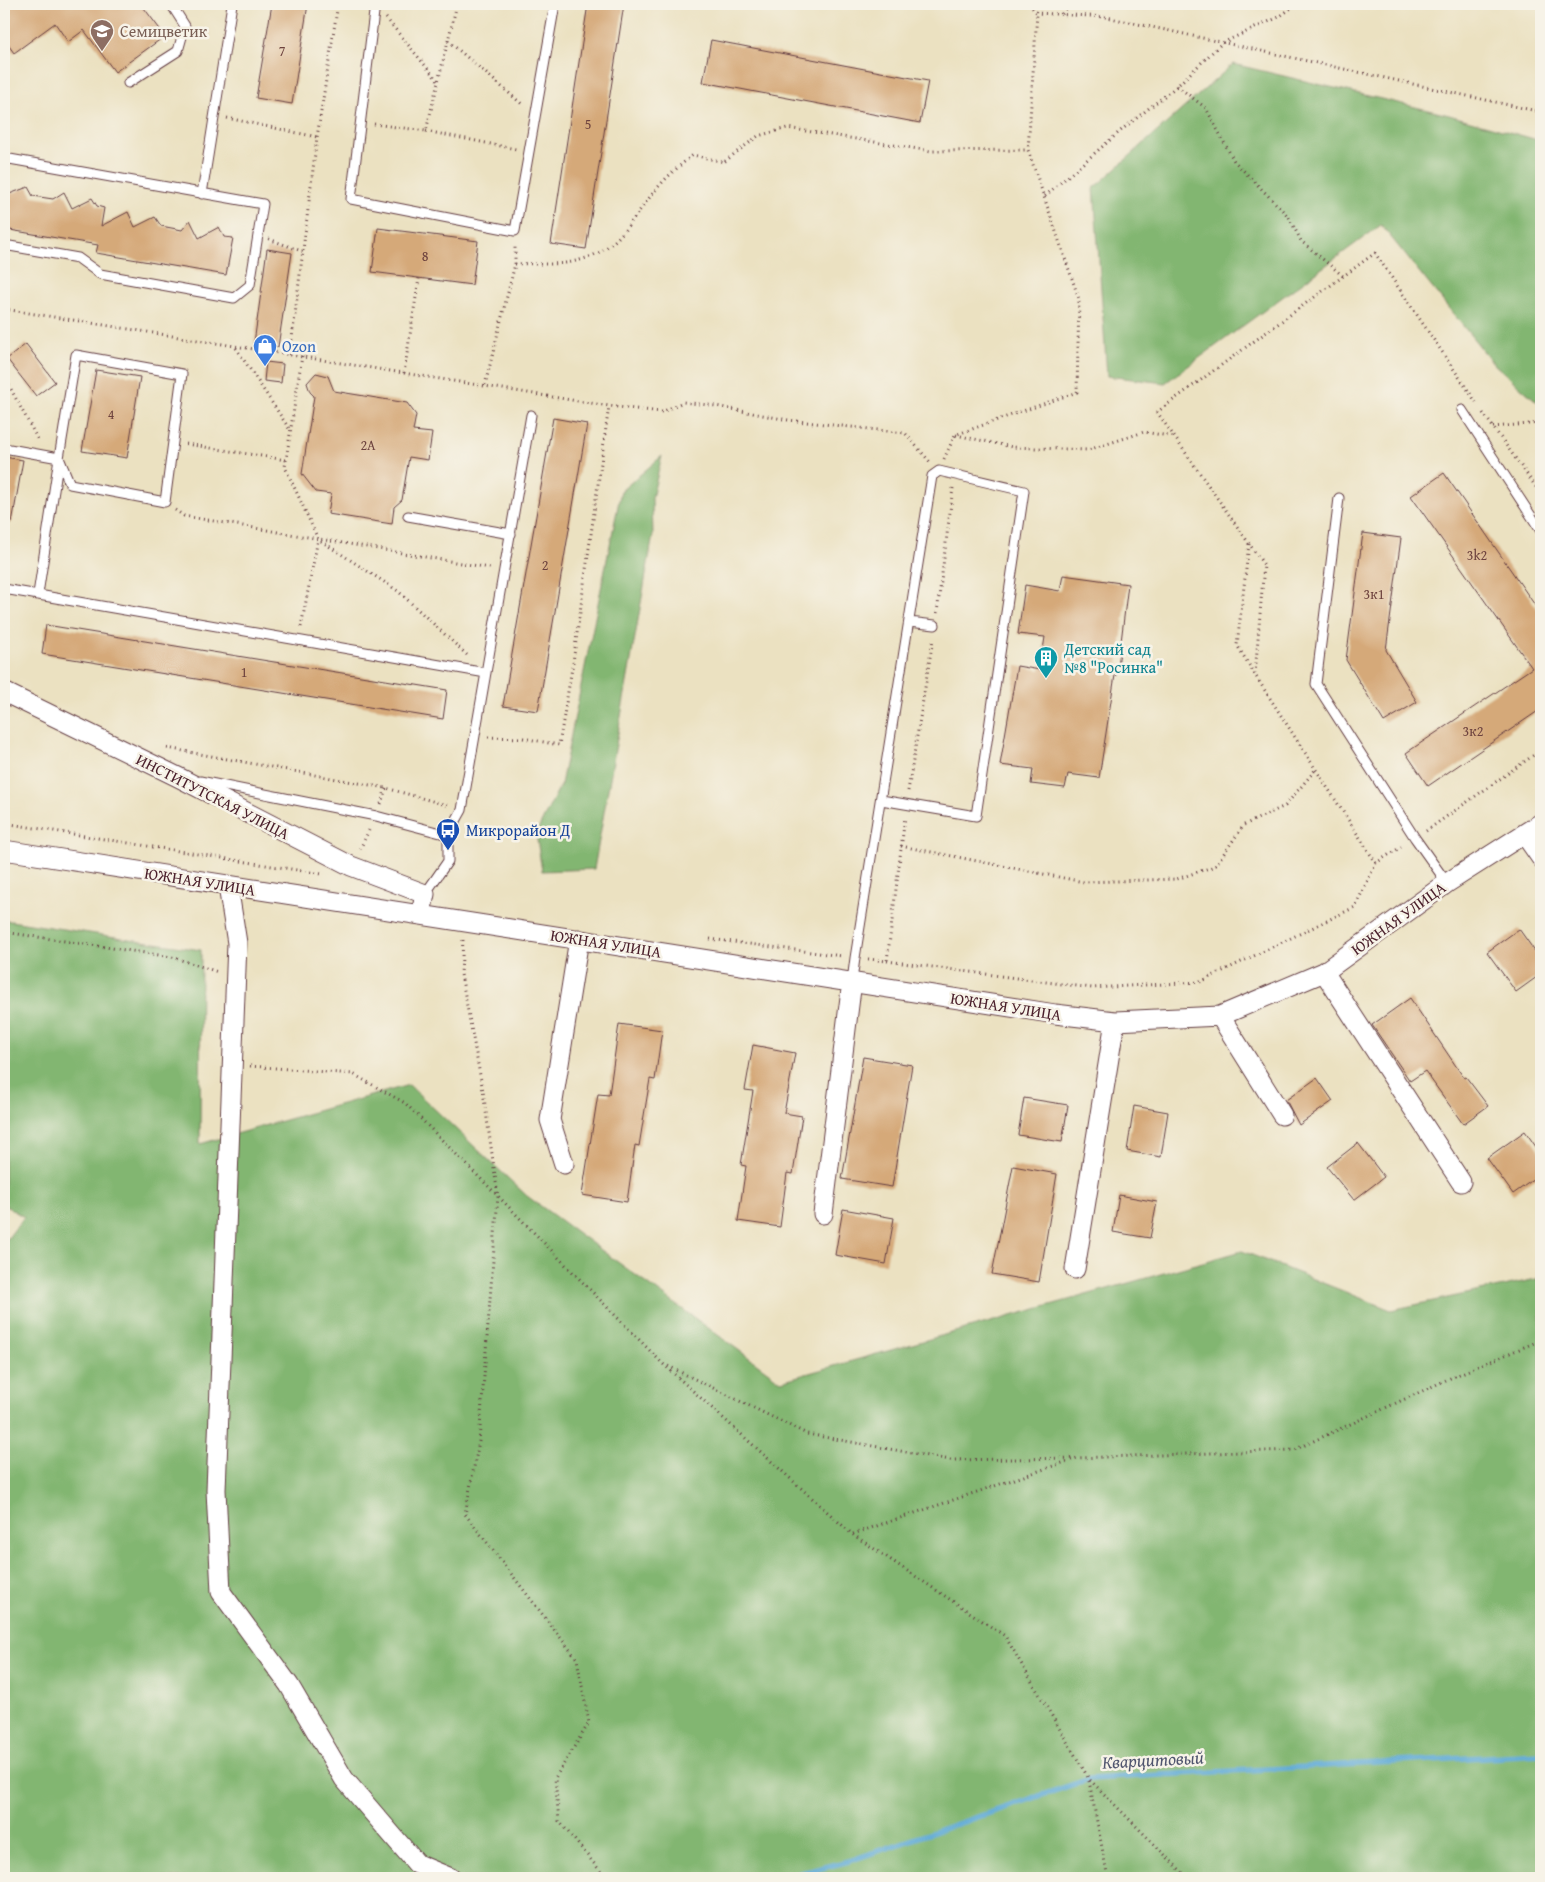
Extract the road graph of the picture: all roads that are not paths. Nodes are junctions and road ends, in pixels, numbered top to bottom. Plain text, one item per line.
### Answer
1 (171, 4) edge
2 (232, 4) edge
3 (375, 4) edge
4 (555, 4) edge
5 (128, 83) dead end
6 (4, 158) edge
7 (202, 194) junction
8 (4, 245) edge
9 (1462, 410) dead end
10 (531, 415) dead end
11 (4, 448) edge
12 (59, 458) junction
13 (1339, 498) dead end
14 (408, 516) dead end
15 (1541, 531) edge
16 (511, 534) junction
17 (4, 589) edge
18 (38, 594) junction
19 (909, 622) junction
20 (935, 625) road end
21 (486, 673) junction
22 (4, 692) edge
23 (178, 777) junction
24 (880, 800) junction
25 (1541, 823) edge
26 (448, 835) junction
27 (1525, 835) junction
28 (4, 850) edge
29 (1541, 858) edge
30 (1447, 883) junction
31 (228, 886) junction
32 (425, 894) junction
33 (421, 914) junction
34 (579, 939) junction
35 (1324, 972) junction
36 (852, 981) junction
37 (1220, 1016) junction
38 (1115, 1021) junction
39 (1282, 1115) dead end
40 (564, 1164) dead end
41 (1461, 1182) dead end
42 (823, 1214) dead end
43 (1075, 1269) dead end
44 (451, 1878) edge

1 - 5 lane
2 - 7 lane
3 - 4 lane
6 - 7 lane
7 - 8 lane
9 - 15 lane
10 - 16 lane
11 - 12 lane
12 - 12 lane
12 - 18 lane
13 - 30 lane
14 - 16 lane
16 - 21 lane
17 - 18 lane
18 - 21 lane
19 - 20 lane
19 - 24 lane
19 - 24 lane
21 - 26 lane
22 - 23 street, ИНСТИТУТСКАЯ УЛИЦА
23 - 26 lane
23 - 32 street, ИНСТИТУТСКАЯ УЛИЦА
24 - 36 lane
25 - 27 street, ЮЖНАЯ УЛИЦА
26 - 32 lane
27 - 29 street
27 - 30 street, ЮЖНАЯ УЛИЦА
28 - 31 street, ЮЖНАЯ УЛИЦА
30 - 35 street, ЮЖНАЯ УЛИЦА
31 - 33 street, ЮЖНАЯ УЛИЦА
31 - 44 street
32 - 33 street
33 - 34 street, ЮЖНАЯ УЛИЦА
34 - 36 street, ЮЖНАЯ УЛИЦА
34 - 40 street
35 - 37 street, ЮЖНАЯ УЛИЦА
35 - 41 street
36 - 38 street, ЮЖНАЯ УЛИЦА
36 - 42 street
37 - 38 street, ЮЖНАЯ УЛИЦА
37 - 39 street
38 - 43 street

